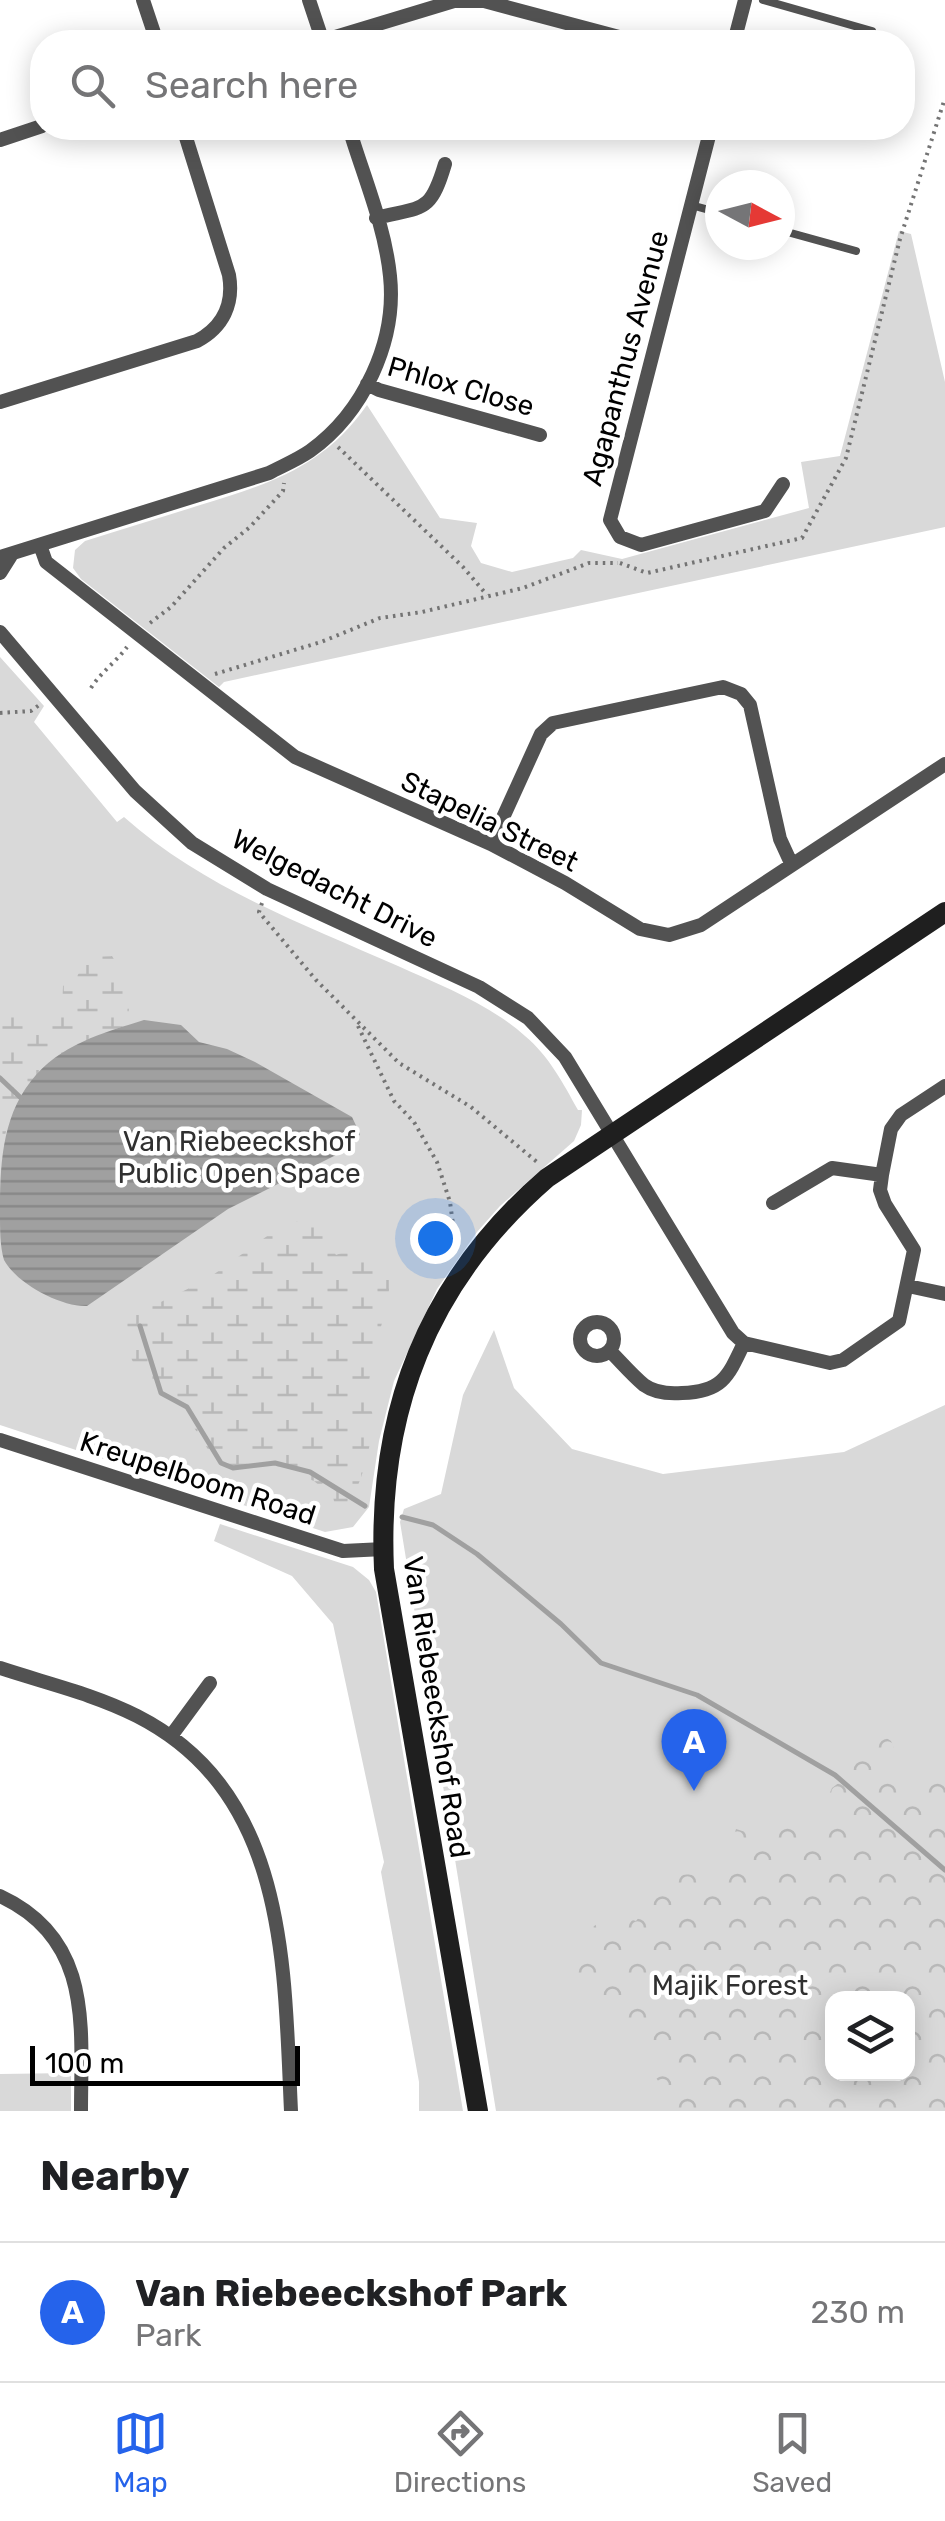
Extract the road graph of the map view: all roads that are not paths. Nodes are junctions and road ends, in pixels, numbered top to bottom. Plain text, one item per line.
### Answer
1 (143, 0) edge
2 (310, 0) edge
3 (484, 0) edge
4 (745, 0) edge
5 (763, 0) edge
6 (152, 30) edge
7 (319, 30) edge
8 (362, 30) edge
9 (594, 30) edge
10 (737, 30) edge
11 (868, 30) edge
12 (30, 130) edge
13 (0, 140) edge
14 (187, 140) edge
15 (352, 140) edge
16 (708, 140) edge
17 (445, 164) dead end
18 (691, 205) junction
19 (705, 209) edge
20 (376, 218) junction
21 (795, 234) edge
22 (856, 250) dead end
23 (368, 384) junction
24 (0, 402) edge
25 (540, 434) dead end
26 (783, 484) dead end
27 (40, 545) junction
28 (6, 556) edge
29 (0, 573) edge
30 (0, 632) edge
31 (945, 764) edge
32 (491, 844) junction
33 (791, 863) junction
34 (945, 912) edge
35 (945, 1086) edge
36 (611, 1133) junction
37 (882, 1175) junction
38 (772, 1203) dead end
39 (908, 1286) junction
40 (945, 1294) edge
41 (744, 1343) junction
42 (610, 1351) dead end
43 (0, 1440) edge
44 (384, 1549) junction
45 (0, 1668) edge
46 (210, 1682) dead end
47 (171, 1736) junction
48 (0, 1896) edge
49 (81, 2111) edge
50 (292, 2111) edge
51 (474, 2111) edge

1 - 6 street
2 - 7 street
3 - 8 street
3 - 9 street
4 - 10 street
5 - 11 lane
12 - 13 street
14 - 24 street
15 - 20 street
16 - 18 street, Agapanthus Avenue
17 - 20 street
18 - 19 lane
18 - 26 street, Agapanthus Avenue
20 - 23 street
21 - 22 lane
23 - 25 street, Phlox Close
23 - 27 street
27 - 28 street
27 - 32 street, Stapelia Street
28 - 29 street
30 - 36 street, Welgedacht Drive
31 - 33 street, Stapelia Street
32 - 33 street, Stapelia Street
32 - 33 street
34 - 36 street, Van Riebeeckshof Road
35 - 37 street
36 - 41 street, Welgedacht Drive
36 - 44 street, Van Riebeeckshof Road
37 - 38 street
37 - 39 street
39 - 40 street
39 - 41 street
41 - 42 street
43 - 44 street, Kreupelboom Road
44 - 51 street, Van Riebeeckshof Road
45 - 47 street
46 - 47 street
47 - 50 street
48 - 49 street

